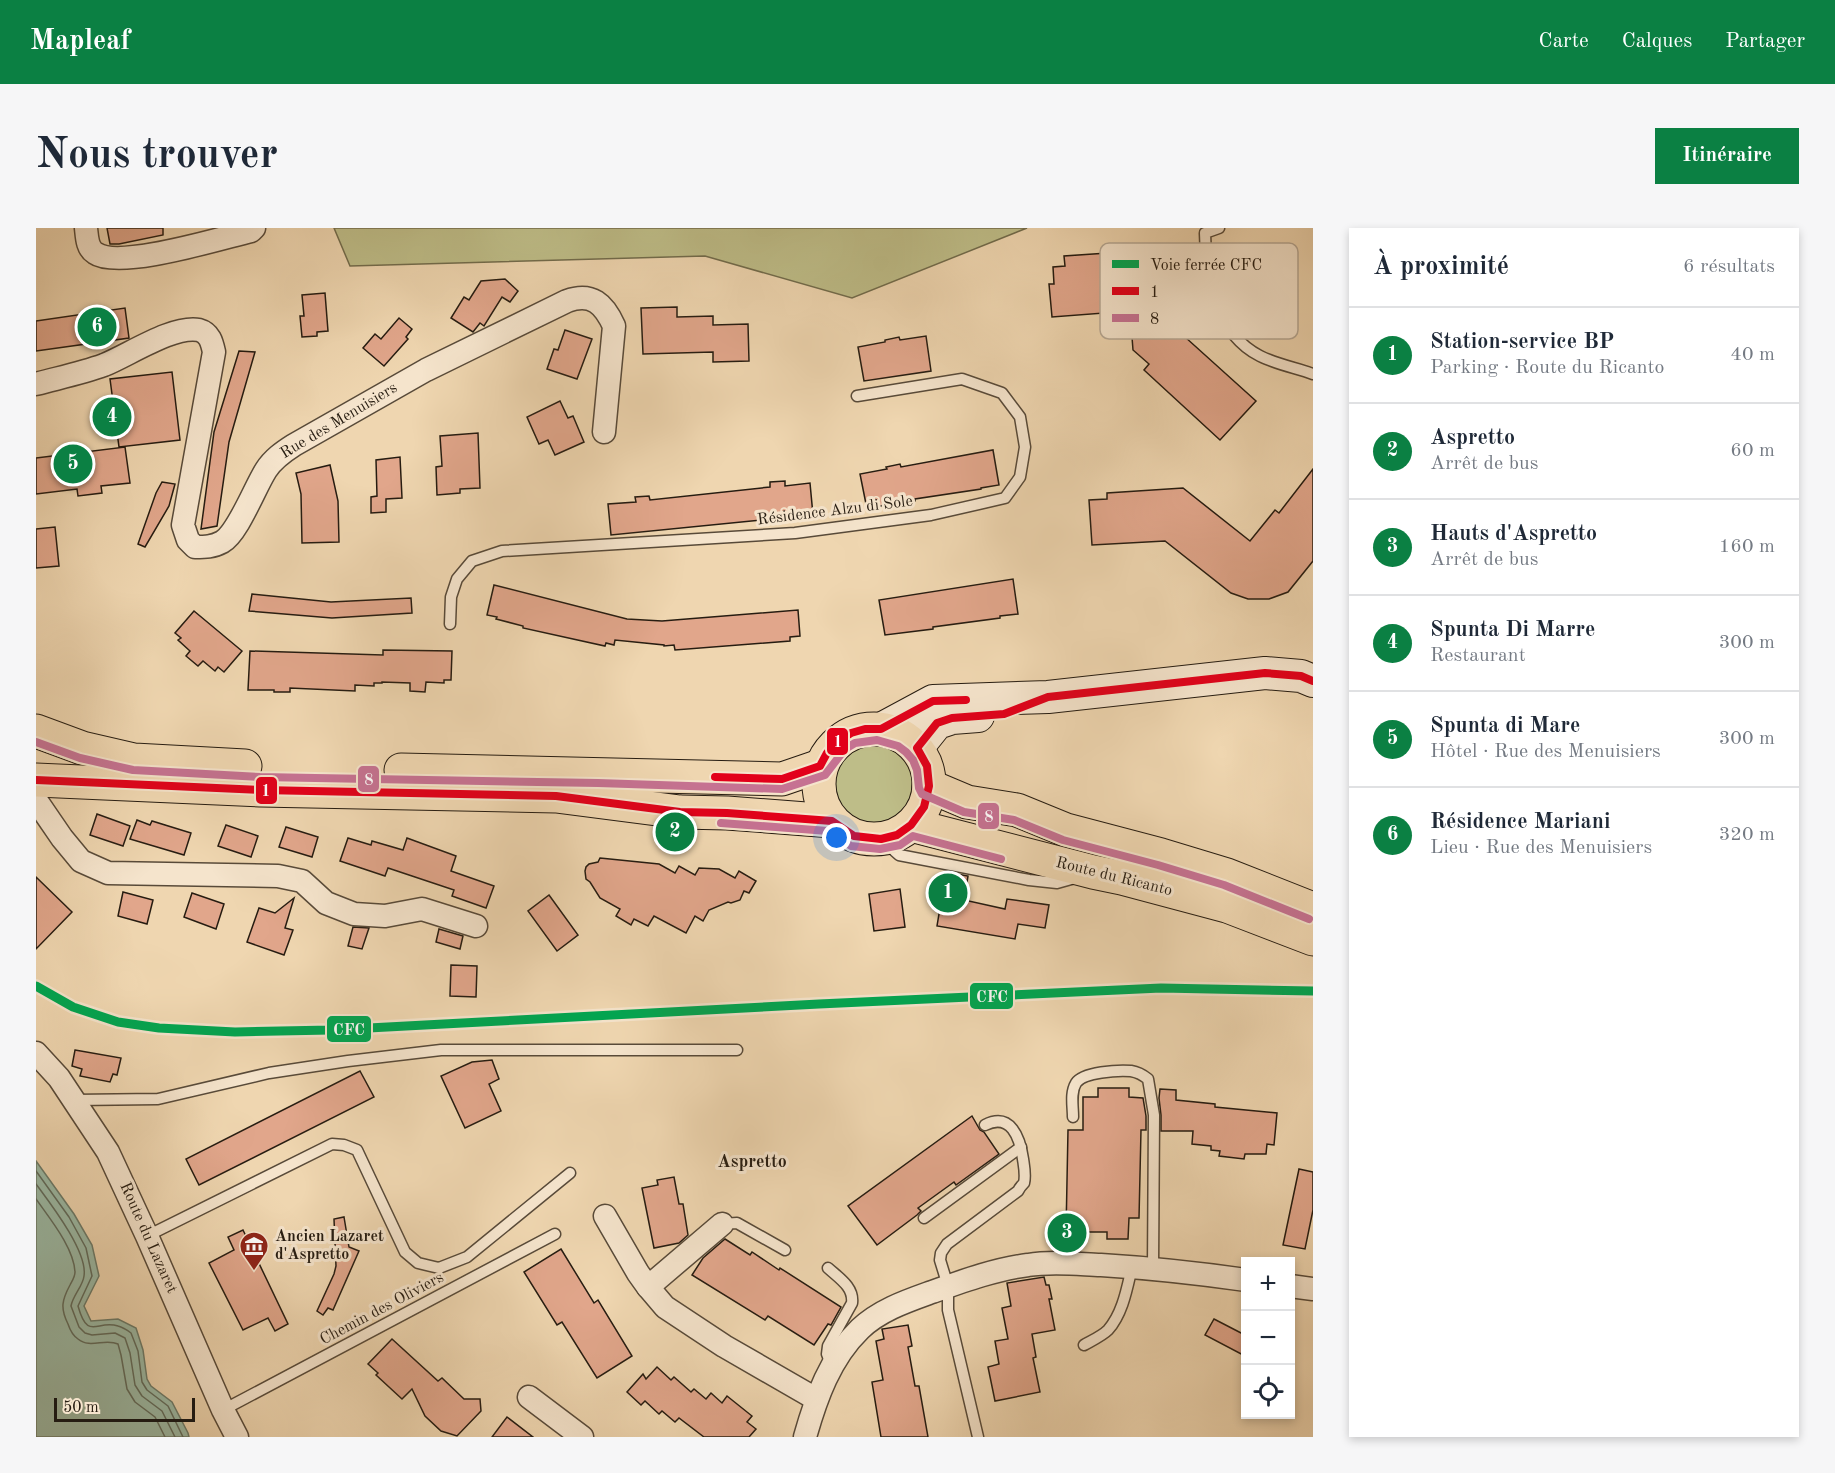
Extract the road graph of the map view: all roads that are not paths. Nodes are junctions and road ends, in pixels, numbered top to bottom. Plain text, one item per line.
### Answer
1 (86, 228) edge
2 (254, 228) edge
3 (1219, 228) edge
4 (1205, 243) edge
5 (1238, 339) edge
6 (1313, 374) edge
7 (36, 384) edge
8 (856, 396) dead end
9 (604, 432) dead end
10 (450, 624) dead end
11 (1313, 681) edge
12 (1048, 698) junction
13 (881, 729) junction
14 (36, 732) edge
15 (917, 748) junction
16 (820, 766) junction
17 (36, 780) edge
18 (930, 786) junction
19 (36, 800) edge
20 (832, 821) junction
21 (911, 825) junction
22 (881, 839) junction
23 (1093, 872) junction
24 (1313, 909) edge
25 (476, 926) dead end
26 (1313, 939) edge
27 (737, 1050) dead end
28 (36, 1053) edge
29 (73, 1100) junction
30 (1073, 1117) dead end
31 (985, 1125) dead end
32 (1021, 1147) junction
33 (570, 1173) dead end
34 (605, 1216) dead end
35 (924, 1218) dead end
36 (722, 1224) joint
37 (555, 1234) dead end
38 (147, 1236) junction
39 (785, 1250) dead end
40 (828, 1268) dead end
41 (1143, 1268) junction
42 (1241, 1280) edge
43 (948, 1286) junction
44 (648, 1287) junction
45 (1295, 1287) edge
46 (1313, 1289) edge
47 (1084, 1345) dead end
48 (832, 1367) junction
49 (529, 1398) dead end
50 (816, 1399) junction
51 (223, 1410) junction
52 (237, 1437) edge
53 (582, 1437) edge
54 (805, 1437) edge
55 (978, 1437) edge

1 - 2 street
3 - 4 lane
5 - 6 lane
7 - 9 street, Rue des Menuisiers
8 - 10 lane, Résidence Alzu di Sole
11 - 12 main road
12 - 13 main road
12 - 15 main road
13 - 15 main road
13 - 16 main road
14 - 16 main road
15 - 18 main road
16 - 20 main road
17 - 20 main road
18 - 21 main road
18 - 24 main road, Route du Ricanto
19 - 25 street
20 - 22 main road
21 - 22 main road
21 - 23 main road, Route du Ricanto
22 - 23 lane
23 - 26 main road, Route du Ricanto
27 - 29 lane
28 - 29 street, Route du Lazaret
29 - 38 street, Route du Lazaret
30 - 41 lane
31 - 32 lane
32 - 35 lane
32 - 43 lane
33 - 38 lane
34 - 44 street
36 - 39 lane
36 - 44 street
37 - 51 lane, Chemin des Oliviers
38 - 51 street, Route du Lazaret
40 - 48 lane
41 - 42 street
41 - 43 street
41 - 47 lane
43 - 48 street
43 - 55 lane
44 - 50 street
45 - 46 street
48 - 50 street
49 - 53 street
50 - 54 street
51 - 52 street, Route du Lazaret

